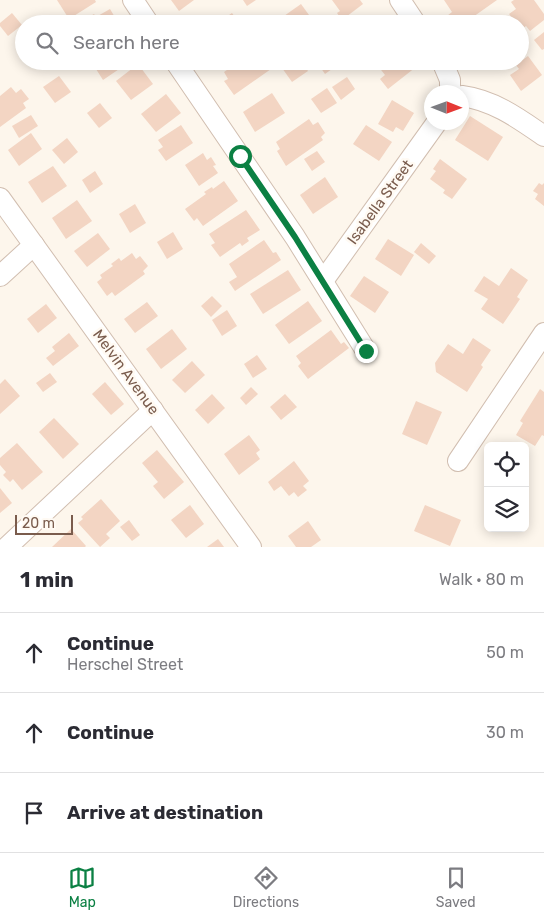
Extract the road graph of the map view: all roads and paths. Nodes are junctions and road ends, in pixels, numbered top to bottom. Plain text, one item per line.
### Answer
1 (133, 0) edge
2 (400, 0) edge
3 (143, 15) edge
4 (410, 15) edge
5 (181, 70) edge
6 (446, 70) edge
7 (450, 85) edge
8 (469, 97) edge
9 (431, 130) edge
10 (544, 136) edge
11 (0, 198) edge
12 (34, 245) junction
13 (0, 276) edge
14 (323, 281) junction
15 (544, 333) edge
16 (366, 351) dead end
17 (153, 410) junction
18 (458, 460) dead end
19 (7, 547) edge
20 (251, 547) edge

1 - 3 street
2 - 4 street
5 - 14 street
6 - 7 street
8 - 10 street
9 - 14 street, Isabella Street
11 - 12 street, Melvin Avenue
12 - 13 street
12 - 17 street, Melvin Avenue
14 - 16 street
15 - 18 street
17 - 19 street
17 - 20 street, Melvin Avenue

